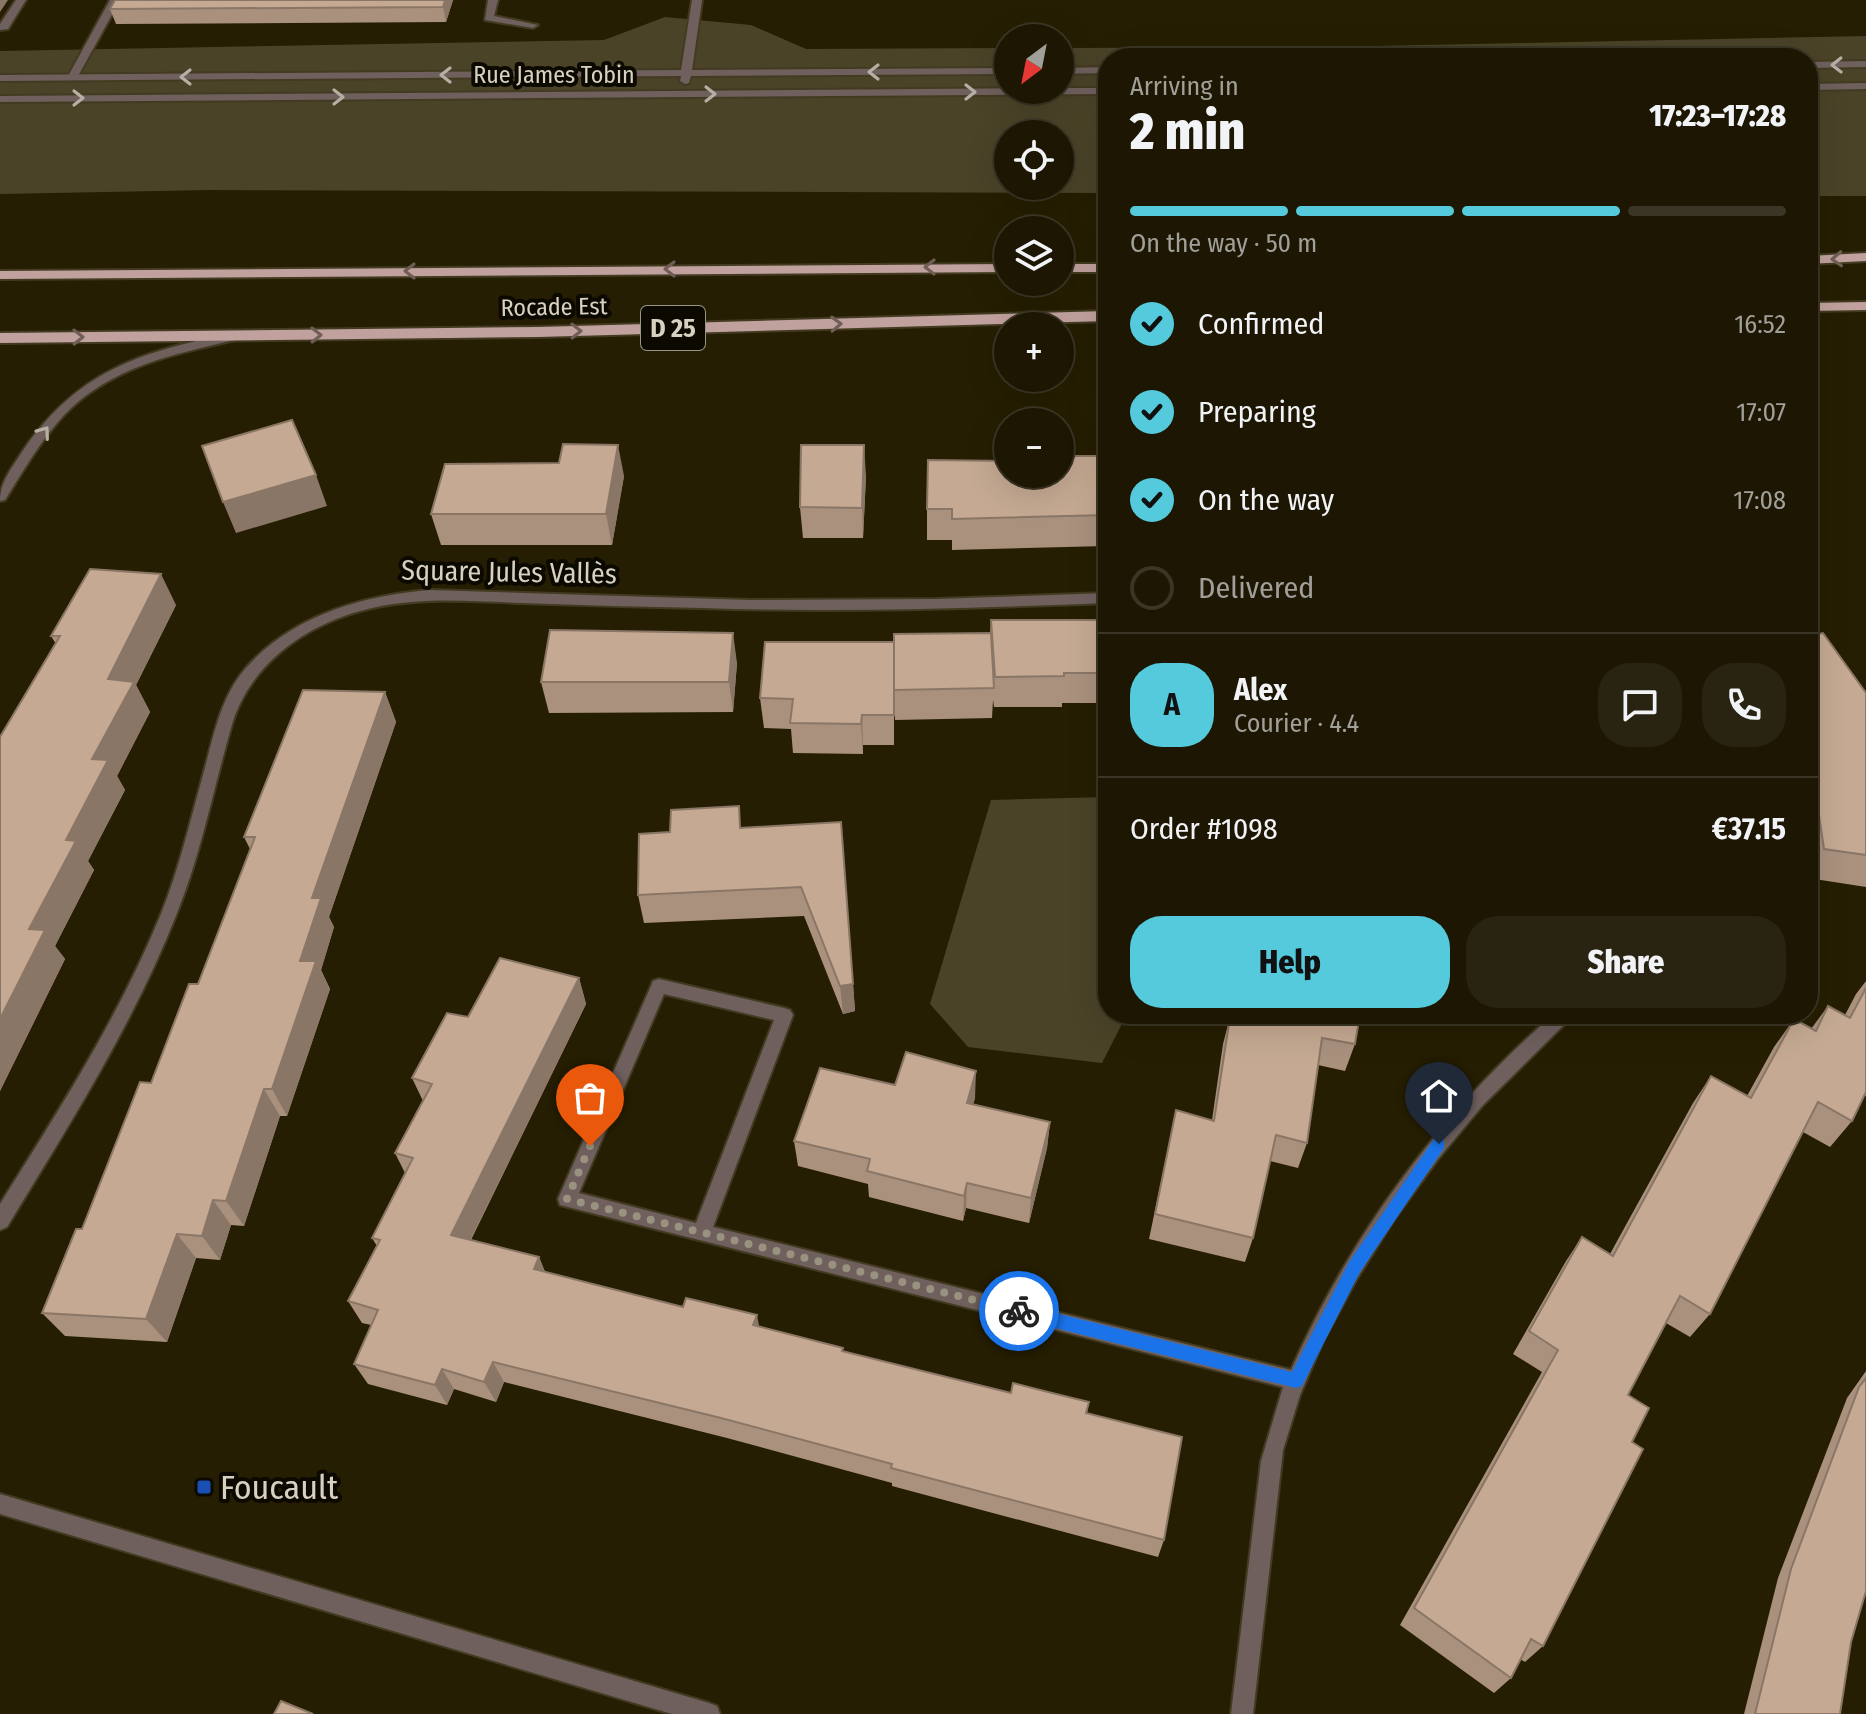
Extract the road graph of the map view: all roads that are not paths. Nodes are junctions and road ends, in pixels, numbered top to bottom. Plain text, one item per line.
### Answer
1 (21, 0) edge
2 (115, 0) edge
3 (493, 0) edge
4 (697, 0) edge
5 (533, 25) dead end
6 (0, 27) edge
7 (1866, 64) edge
8 (1818, 65) edge
9 (1098, 70) edge
10 (994, 71) edge
11 (1074, 71) edge
12 (686, 73) junction
13 (0, 78) edge
14 (72, 78) junction
15 (1866, 86) edge
16 (1818, 87) edge
17 (1098, 91) edge
18 (684, 94) junction
19 (0, 99) edge
20 (1866, 257) edge
21 (1818, 259) edge
22 (994, 268) edge
23 (1074, 268) edge
24 (1098, 268) edge
25 (0, 275) edge
26 (1866, 306) edge
27 (1818, 307) edge
28 (1098, 316) edge
29 (238, 335) junction
30 (0, 338) edge
31 (0, 497) edge
32 (1098, 598) edge
33 (1554, 1024) edge
34 (0, 1221) edge
35 (702, 1232) junction
36 (1296, 1381) junction
37 (0, 1504) edge
38 (709, 1714) edge
39 (1242, 1714) edge

1 - 6 street
2 - 14 street
3 - 5 street
4 - 12 street
7 -> 8 street
9 - 11 street
10 -> 12 street, Rue James Tobin
12 -> 14 street, Rue James Tobin
12 - 18 street
13 - 14 street, Rue James Tobin
15 - 16 street
18 -> 17 street, Rue James Tobin
19 -> 18 street, Rue James Tobin
20 -> 21 main road
22 -> 25 main road, Rocade Est / D 25
23 - 24 main road
26 - 27 main road
29 -> 28 main road, Rocade Est / D 25
30 -> 29 main road, Rocade Est / D 25
31 -> 29 street
32 - 34 street, Square Jules Vallès
33 - 36 street
35 - 35 street
35 - 36 street
36 - 39 street
37 - 38 street

